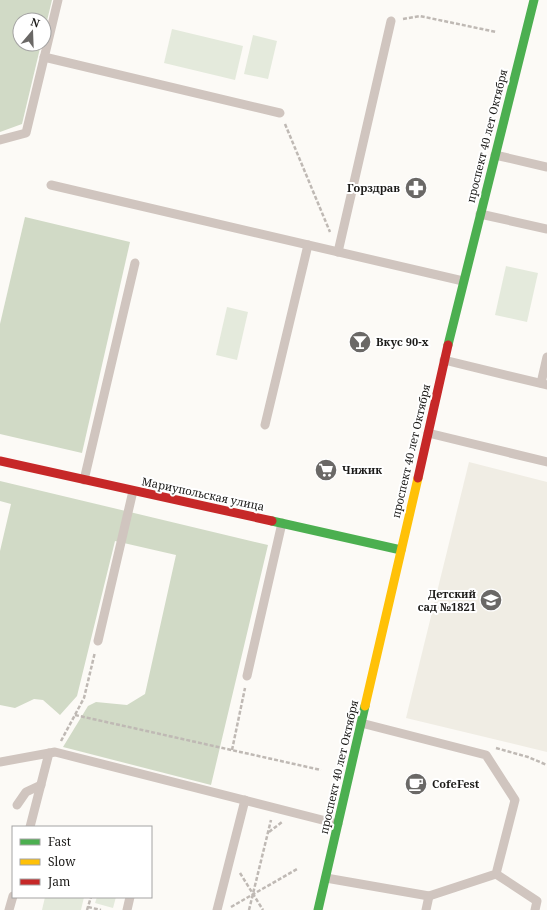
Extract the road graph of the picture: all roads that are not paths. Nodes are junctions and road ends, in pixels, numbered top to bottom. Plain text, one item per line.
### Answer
1 (58, 0) edge
2 (534, 0) edge
3 (391, 21) road end
4 (44, 57) junction
5 (280, 113) road end
6 (0, 140) edge
7 (495, 155) junction
8 (547, 167) edge
9 (51, 185) dead end
10 (480, 214) junction
11 (547, 229) edge
12 (308, 245) junction
13 (338, 252) junction
14 (135, 263) dead end
15 (463, 281) junction
16 (547, 358) edge
17 (444, 360) junction
18 (544, 384) edge
19 (265, 425) dead end
20 (428, 433) junction
21 (0, 461) edge
22 (547, 462) edge
23 (84, 480) junction
24 (133, 491) junction
25 (282, 523) junction
26 (400, 550) junction
27 (98, 641) road end
28 (248, 676) road end
29 (361, 723) junction
30 (52, 753) junction
31 (0, 762) edge
32 (41, 785) junction
33 (245, 800) junction
34 (17, 805) dead end
35 (338, 824) junction
36 (30, 826) edge
37 (496, 874) junction
38 (326, 878) junction
39 (428, 896) junction
40 (12, 898) edge
41 (130, 898) edge
42 (9, 910) edge
43 (127, 910) edge
44 (217, 910) edge
45 (318, 910) edge
46 (426, 910) edge
47 (535, 910) edge

1 - 4 lane
2 - 7 street, проспект 40 лет Октября
3 - 13 lane
4 - 5 lane
4 - 6 lane
7 - 8 lane
7 - 10 street, проспект 40 лет Октября
9 - 12 lane
10 - 11 lane
10 - 15 street, проспект 40 лет Октября
12 - 13 lane
12 - 19 lane
13 - 15 lane
14 - 23 lane
15 - 17 street, проспект 40 лет Октября
16 - 18 lane
17 - 18 lane
17 - 20 street, проспект 40 лет Октября
20 - 22 lane
20 - 26 street, проспект 40 лет Октября
21 - 23 street, Мариупольская улица
23 - 24 street, Мариупольская улица
24 - 25 street, Мариупольская улица
24 - 27 lane
25 - 26 street, Мариупольская улица
25 - 28 lane
26 - 29 street, проспект 40 лет Октября
29 - 35 street, проспект 40 лет Октября
29 - 37 lane
30 - 31 lane
30 - 32 lane
30 - 33 lane
32 - 34 lane
32 - 36 lane
33 - 35 lane
33 - 44 lane
35 - 38 street, проспект 40 лет Октября
37 - 39 lane
37 - 47 lane
38 - 39 lane
38 - 45 street, проспект 40 лет Октября
39 - 46 lane
40 - 42 lane
41 - 43 lane

